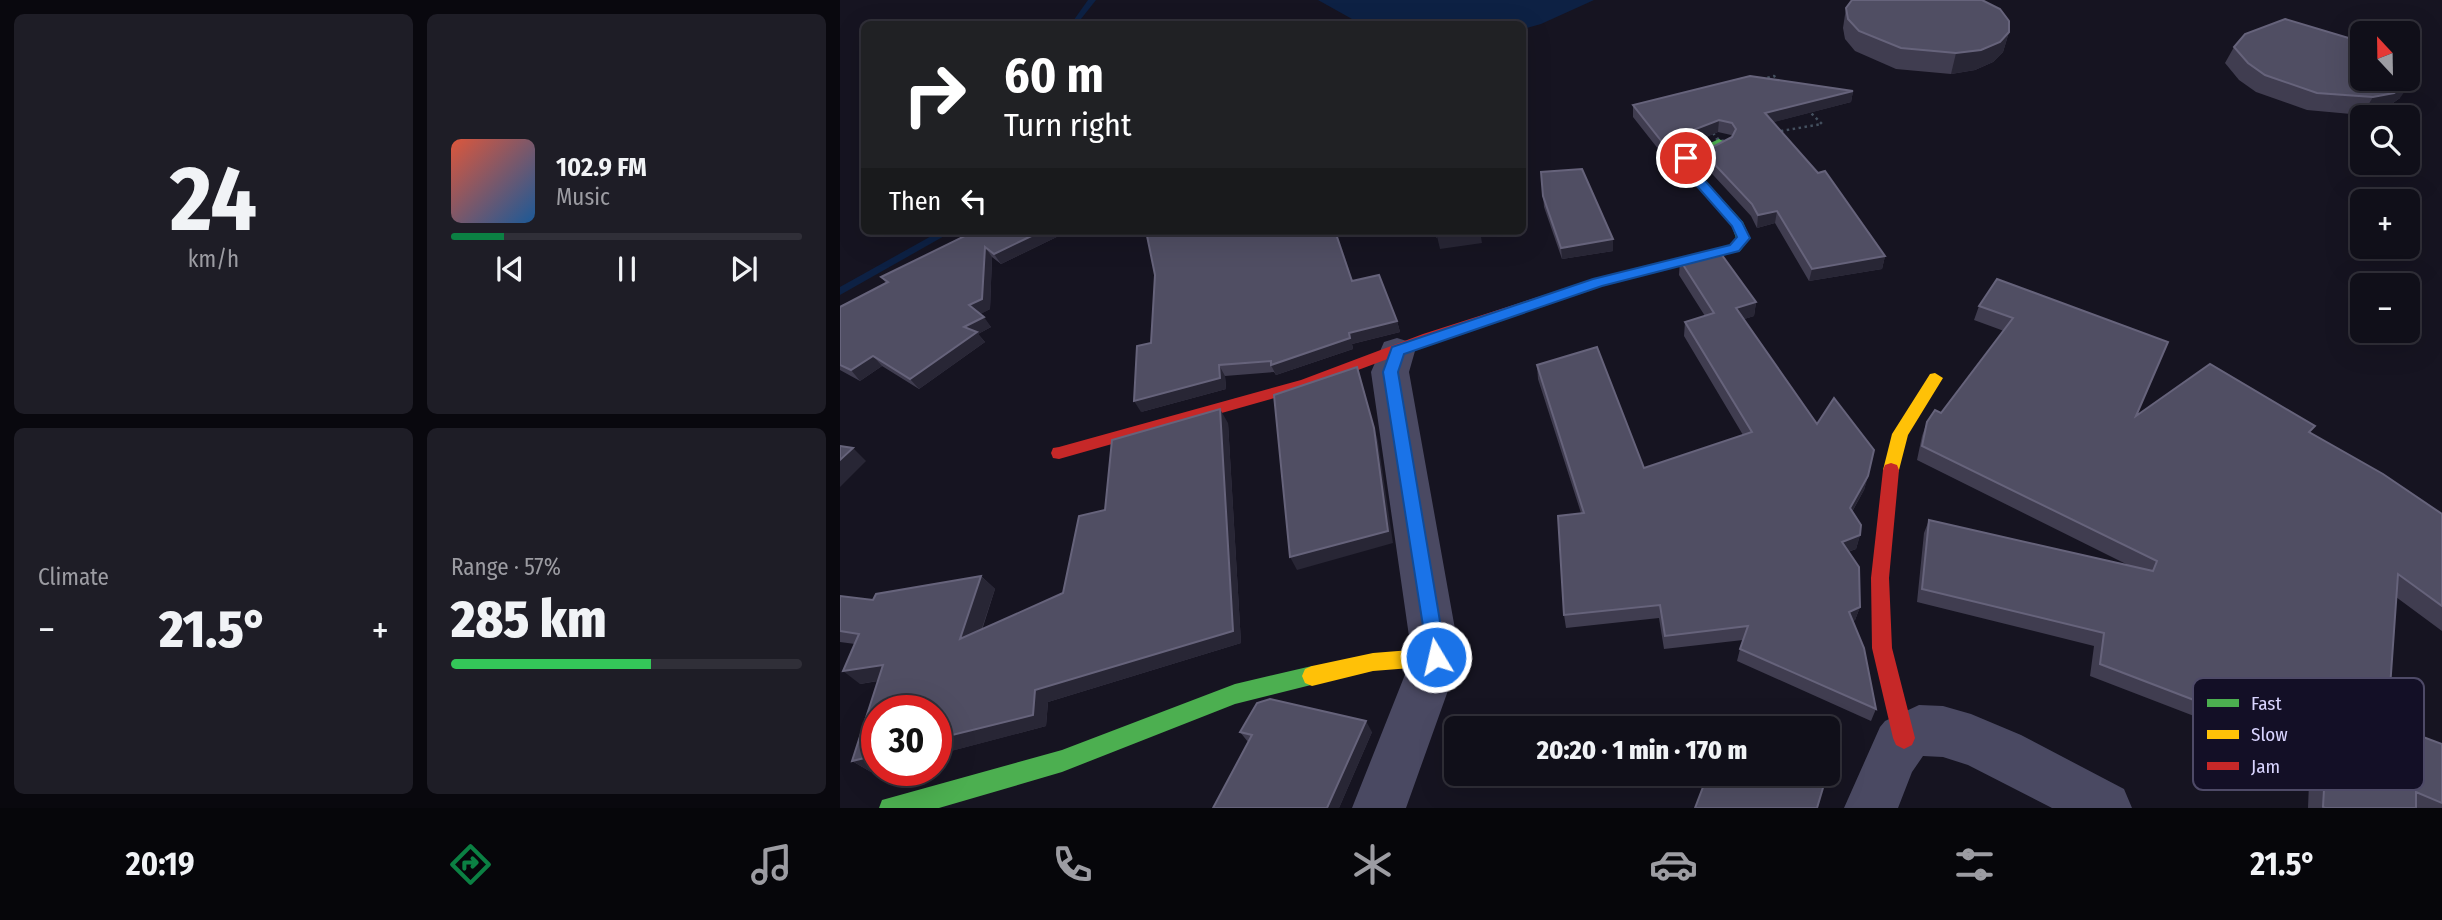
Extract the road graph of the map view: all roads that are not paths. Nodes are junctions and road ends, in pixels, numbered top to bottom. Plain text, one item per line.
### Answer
1 (1719, 142) edge
2 (1397, 351) junction
3 (1934, 378) dead end
4 (1059, 453) dead end
5 (1436, 657) junction
6 (1904, 738) junction
7 (890, 808) edge
8 (1379, 808) edge
9 (1871, 808) edge
10 (2105, 808) edge

1 - 2 street
2 - 4 street
2 - 5 street
3 - 6 street
5 - 7 street
5 - 8 street
6 - 9 street
6 - 10 street

